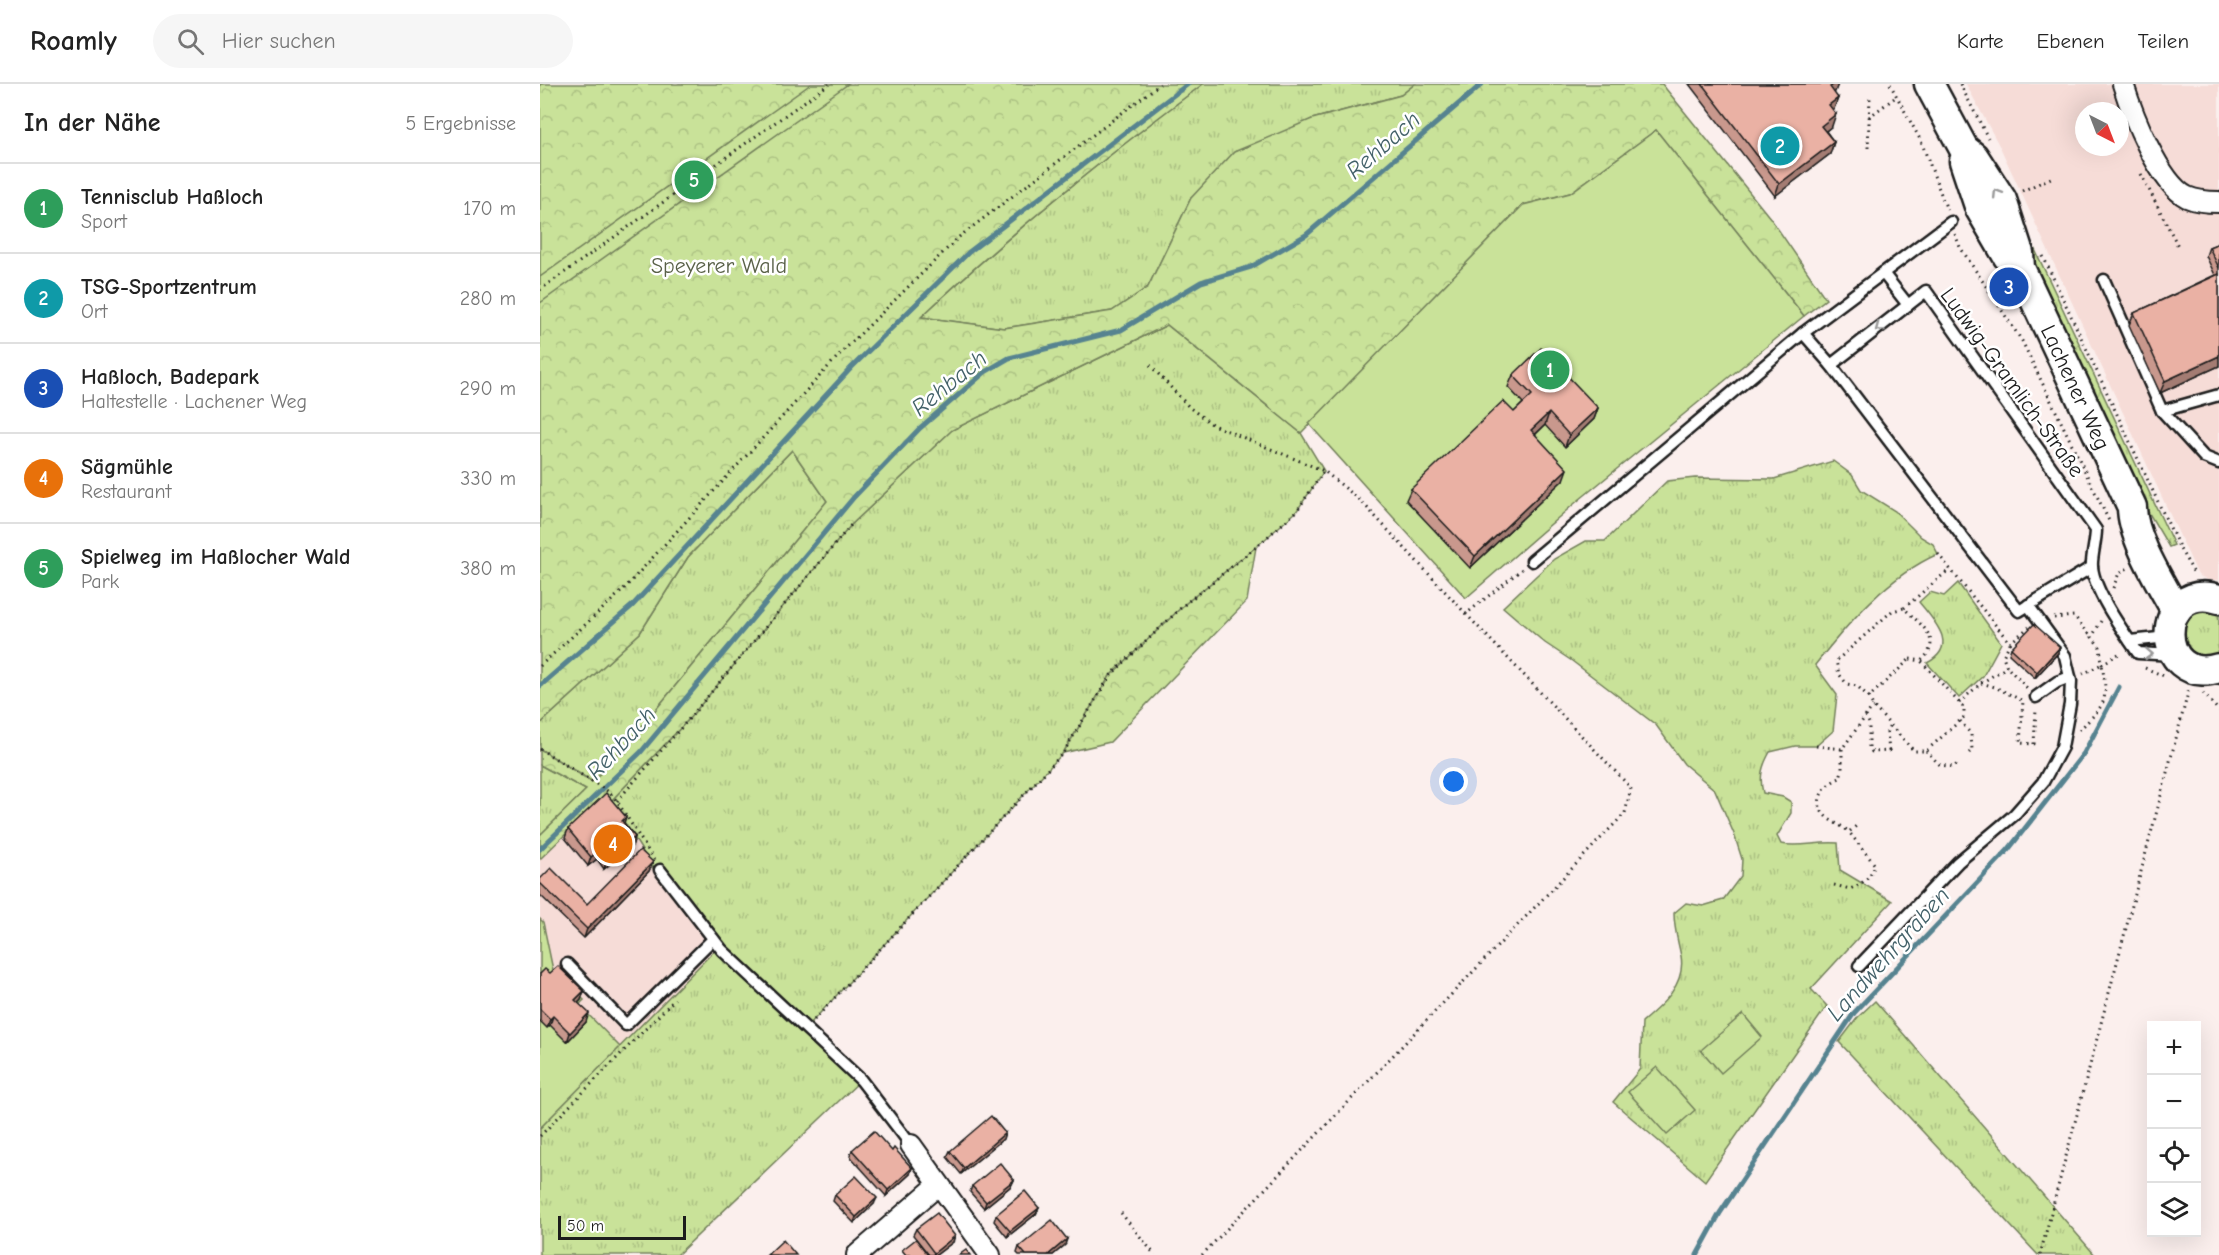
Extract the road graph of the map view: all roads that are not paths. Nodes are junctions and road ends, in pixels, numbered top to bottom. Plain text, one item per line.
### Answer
1 (1929, 84) edge
2 (2123, 84) edge
3 (2219, 202) edge
4 (1951, 222) road end
5 (1883, 273) junction
6 (2104, 280) dead end
7 (1908, 305) junction
8 (1803, 333) junction
9 (1831, 365) junction
10 (2219, 395) edge
11 (2162, 411) junction
12 (2219, 463) edge
13 (1532, 561) road end
14 (2092, 567) junction
15 (2028, 605) junction
16 (2185, 622) edge
17 (2130, 641) junction
18 (2070, 679) junction
19 (2212, 687) edge
20 (2036, 697) road end
21 (660, 870) road end
22 (713, 939) junction
23 (567, 964) dead end
24 (1859, 966) dead end
25 (911, 1145) joint
26 (938, 1185) junction
27 (857, 1255) edge
28 (990, 1255) edge

1 - 16 main road, Lachener Weg
2 - 3 street
4 - 5 lane
5 - 7 lane
5 - 8 lane
6 - 11 lane
7 -> 9 lane, Ludwig-Gramlich-Straße
7 - 14 lane, Ludwig-Gramlich-Straße
8 - 9 lane
8 - 13 lane
9 - 15 lane
10 - 11 lane
11 - 12 lane
14 - 15 lane
14 - 17 lane, Ludwig-Gramlich-Straße
15 - 18 lane
16 - 17 lane
17 -> 16 lane, Ludwig-Gramlich-Straße
16 - 19 main road
18 - 20 lane
18 - 24 lane
21 - 22 lane
22 - 23 lane
22 - 25 lane
25 - 26 street
26 - 27 street
26 - 28 street

